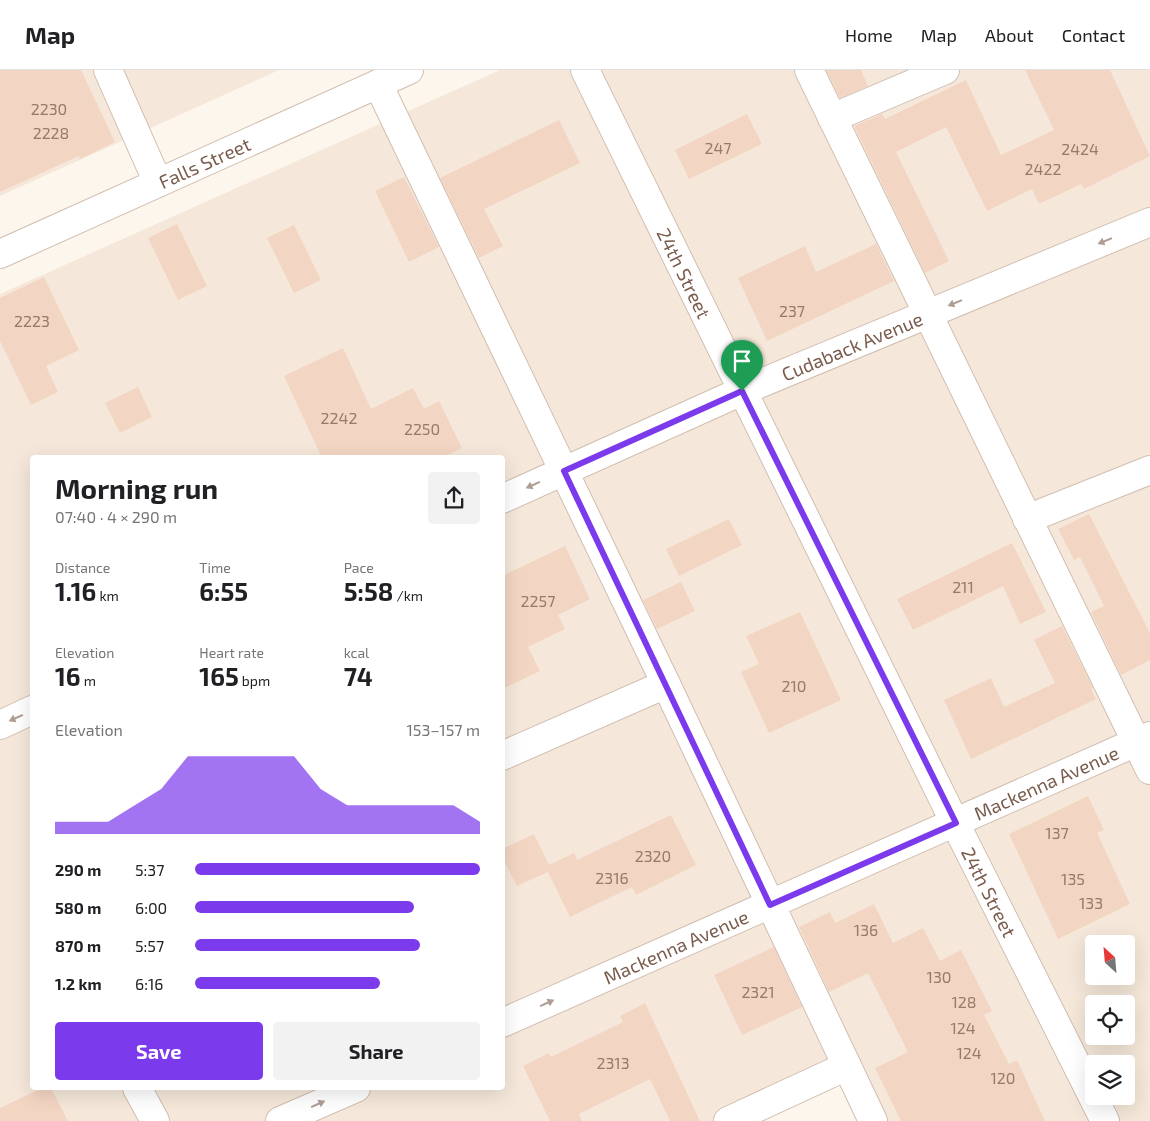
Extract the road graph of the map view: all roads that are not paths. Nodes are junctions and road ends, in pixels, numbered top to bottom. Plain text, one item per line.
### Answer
1 (108, 70) edge
2 (408, 70) edge
3 (585, 70) edge
4 (809, 70) edge
5 (946, 70) edge
6 (378, 84) junction
7 (832, 118) junction
8 (158, 184) junction
9 (1150, 222) edge
10 (0, 254) edge
11 (927, 314) junction
12 (742, 391) junction
13 (1150, 470) edge
14 (564, 471) junction
15 (505, 498) edge
16 (1027, 519) junction
17 (666, 684) junction
18 (30, 711) edge
19 (0, 725) edge
20 (1143, 739) edge
21 (505, 755) edge
22 (1150, 770) edge
23 (956, 823) junction
24 (770, 905) junction
25 (505, 1022) edge
26 (847, 1066) junction
27 (138, 1090) edge
28 (351, 1090) edge
29 (154, 1121) edge
30 (280, 1121) edge
31 (728, 1121) edge
32 (873, 1121) edge
33 (1105, 1121) edge

1 - 8 street
2 - 6 street, Falls Street
3 - 12 street, 24th Street
4 - 7 street
5 - 7 street
6 - 8 street, Falls Street
6 - 14 street
7 - 11 street
8 - 10 street, Falls Street
9 -> 11 street, Cudaback Avenue
11 - 12 street, Cudaback Avenue
11 - 16 street
12 - 14 street, Cudaback Avenue
12 - 23 street, 24th Street
13 - 16 street
14 -> 15 street, Cudaback Avenue
14 - 17 street
16 - 20 street
17 - 21 street
17 - 24 street
18 -> 19 street
20 - 22 street
20 - 23 street, Mackenna Avenue
23 - 24 street, Mackenna Avenue
23 - 33 street, 24th Street
25 -> 24 street, Mackenna Avenue
24 - 26 street
26 - 31 street
26 - 32 street
27 - 29 street
30 -> 28 street

